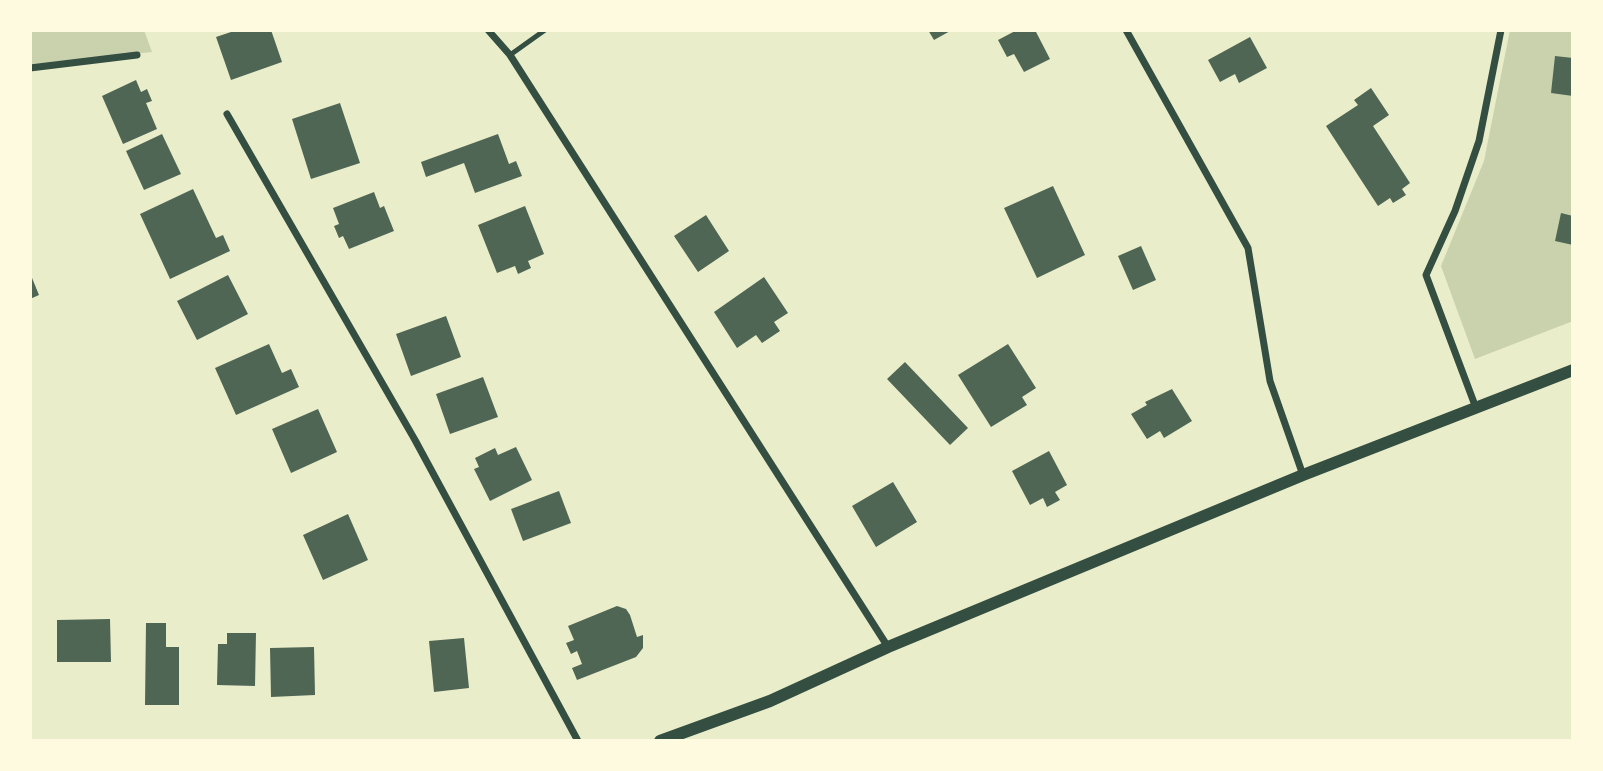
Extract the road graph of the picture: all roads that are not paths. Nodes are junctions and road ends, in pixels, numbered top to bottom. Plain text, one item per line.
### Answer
1 (488, 30) edge
2 (545, 30) edge
3 (1126, 30) edge
4 (1501, 30) edge
5 (137, 55) dead end
6 (510, 55) junction
7 (30, 68) edge
8 (227, 114) dead end
9 (1573, 370) edge
10 (1476, 408) junction
11 (1303, 475) junction
12 (888, 647) junction
13 (578, 741) edge
14 (660, 741) edge

1 - 6 street
2 - 6 lane
3 - 11 street
4 - 10 street
5 - 7 street
6 - 12 street
8 - 13 street
9 - 10 street
10 - 11 street
11 - 12 street
12 - 14 street

